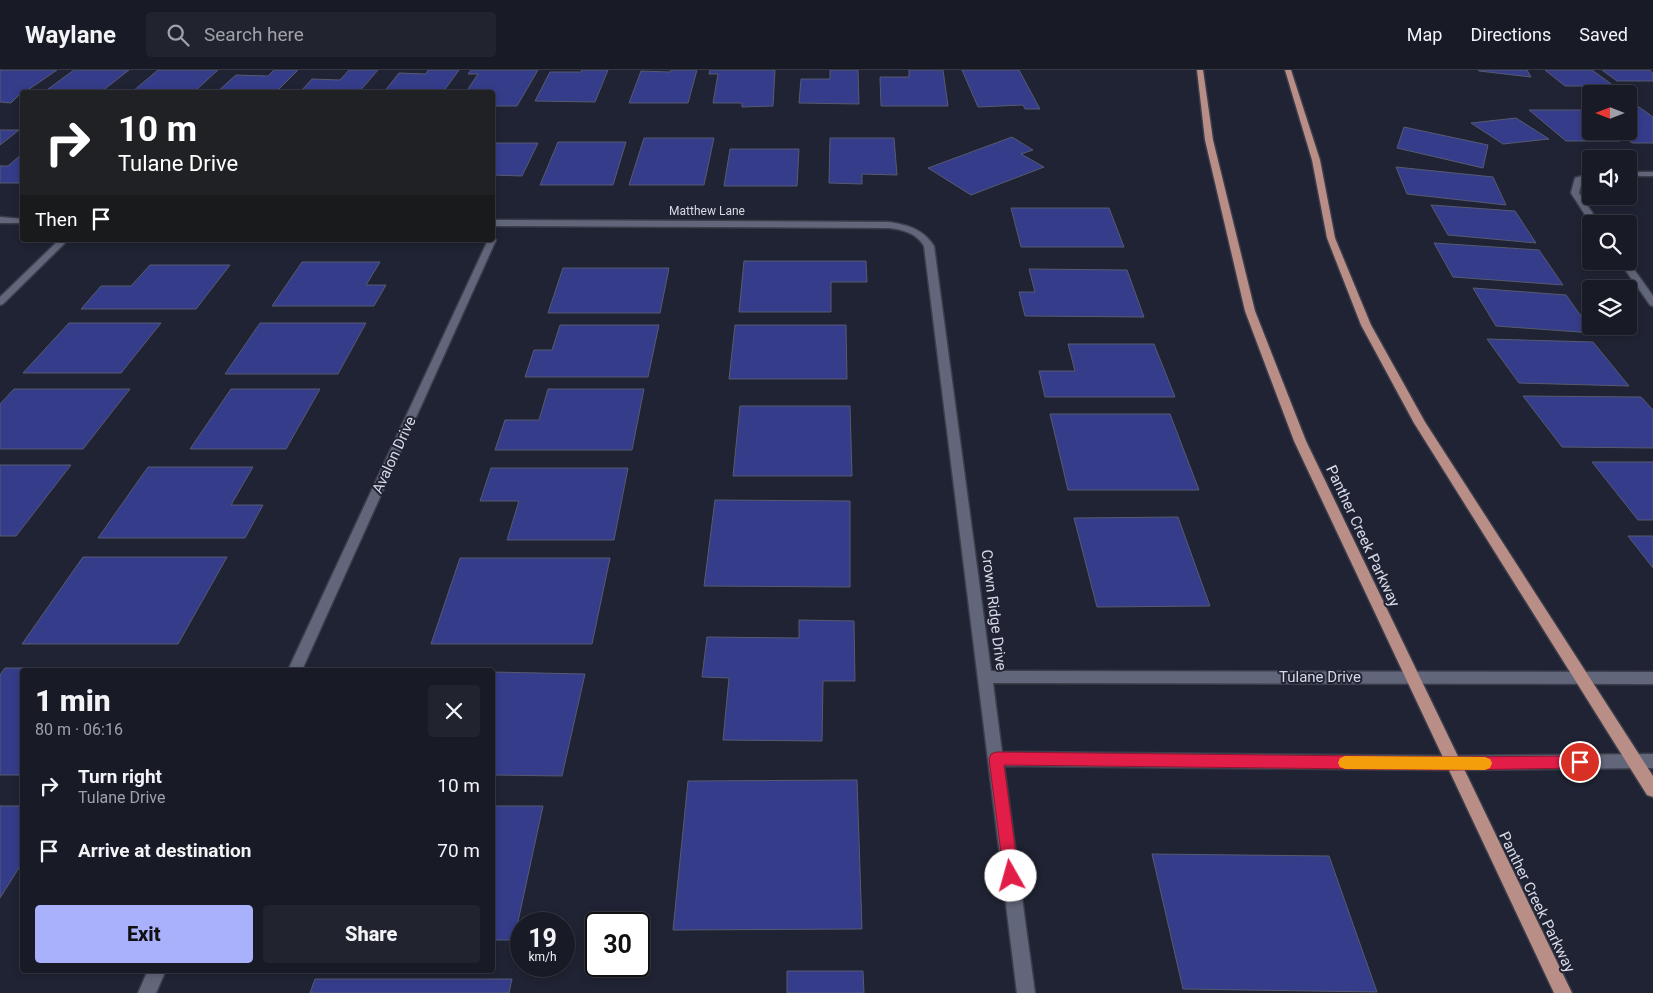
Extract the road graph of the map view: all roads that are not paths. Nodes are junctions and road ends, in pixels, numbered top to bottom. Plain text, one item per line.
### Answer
1 (1200, 70) edge
2 (1288, 70) edge
3 (1637, 174) edge
4 (1653, 174) edge
5 (1582, 178) edge
6 (1582, 203) edge
7 (0, 220) edge
8 (20, 221) edge
9 (496, 223) edge
10 (920, 234) joint
11 (62, 242) edge
12 (491, 242) edge
13 (1629, 270) edge
14 (0, 302) edge
15 (1653, 303) edge
16 (296, 668) edge
17 (986, 677) junction
18 (1412, 678) junction
19 (1581, 678) junction
20 (1653, 678) edge
21 (996, 759) junction
22 (1635, 761) junction
23 (1653, 761) edge
24 (1452, 764) junction
25 (1653, 790) edge
26 (156, 973) edge
27 (147, 993) edge
28 (1026, 993) edge
29 (1564, 993) edge

1 - 18 main road, Panther Creek Parkway
2 - 19 main road
3 - 4 street
5 - 6 street
7 - 8 street
9 - 10 street, Matthew Lane
10 - 17 street, Crown Ridge Drive
11 - 14 street
12 - 16 street, Avalon Drive
13 - 15 street
17 - 18 street, Tulane Drive
17 - 21 street, Crown Ridge Drive
18 - 19 street, Tulane Drive
18 - 24 main road, Panther Creek Parkway
19 - 20 street, Tulane Drive
19 - 22 main road
21 - 24 street
21 - 28 street, Crown Ridge Drive
22 - 23 street
22 - 24 street
22 - 25 main road
24 - 29 main road, Panther Creek Parkway
26 - 27 street

